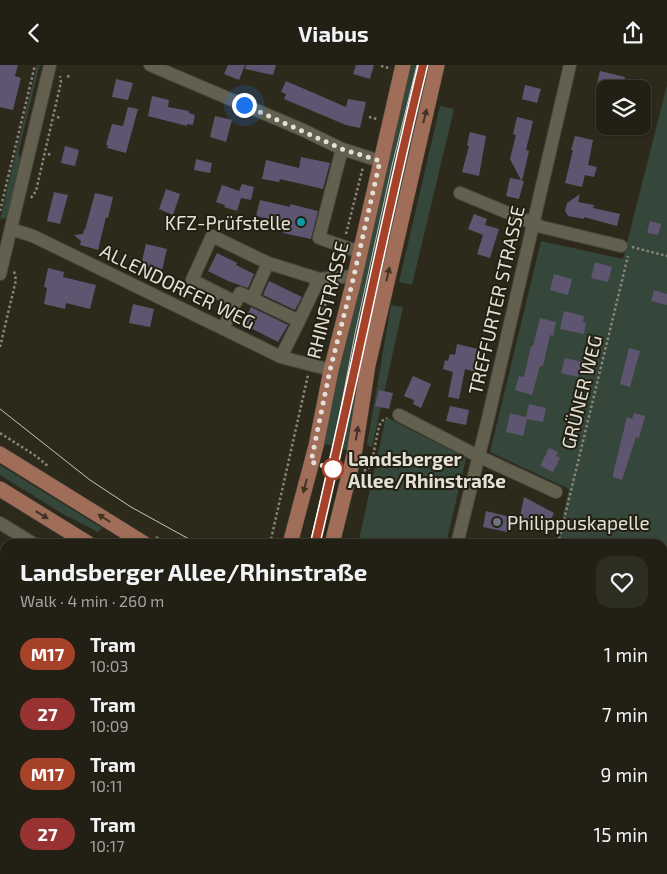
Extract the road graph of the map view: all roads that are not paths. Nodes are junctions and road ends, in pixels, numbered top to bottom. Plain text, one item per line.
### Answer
1 (150, 65) edge
2 (437, 65) edge
3 (570, 65) edge
4 (396, 67) edge
5 (54, 68) edge
6 (342, 149) junction
7 (380, 161) junction
8 (460, 193) dead end
9 (533, 223) junction
10 (11, 229) junction
11 (626, 247) road end
12 (360, 252) junction
13 (268, 263) junction
14 (0, 274) edge
15 (354, 276) junction
16 (319, 279) junction
17 (252, 299) junction
18 (236, 302) junction
19 (299, 321) junction
20 (223, 329) junction
21 (281, 357) junction
22 (330, 370) junction
23 (399, 415) road end
24 (0, 454) edge
25 (478, 456) junction
26 (0, 489) edge
27 (556, 492) dead end
28 (0, 523) edge
29 (26, 539) edge
30 (81, 539) edge
31 (137, 539) edge
32 (291, 539) edge
33 (333, 539) edge
34 (458, 539) edge

1 - 6 street
33 -> 2 main road
3 - 9 street, TREFFURTER STRASSE
4 - 7 main road, RHINSTRASSE
5 - 10 street
6 - 7 street
6 - 12 street
7 - 12 main road, RHINSTRASSE
8 - 9 street
9 - 11 street
9 - 25 street, TREFFURTER STRASSE
10 - 14 street
10 - 20 street, ALLENDORFER WEG
12 - 15 main road, RHINSTRASSE
13 - 16 street
13 - 17 street
13 - 18 street
15 - 16 street
15 - 22 main road, RHINSTRASSE
16 - 19 street
17 - 18 street
17 - 19 street
18 - 20 street
19 - 21 street
20 - 21 street, ALLENDORFER WEG
21 - 22 street, ALLENDORFER WEG
22 -> 32 main road, RHINSTRASSE
23 - 25 street
31 -> 24 main road
25 - 27 street
25 - 34 street, TREFFURTER STRASSE
26 -> 30 main road
28 - 29 street

